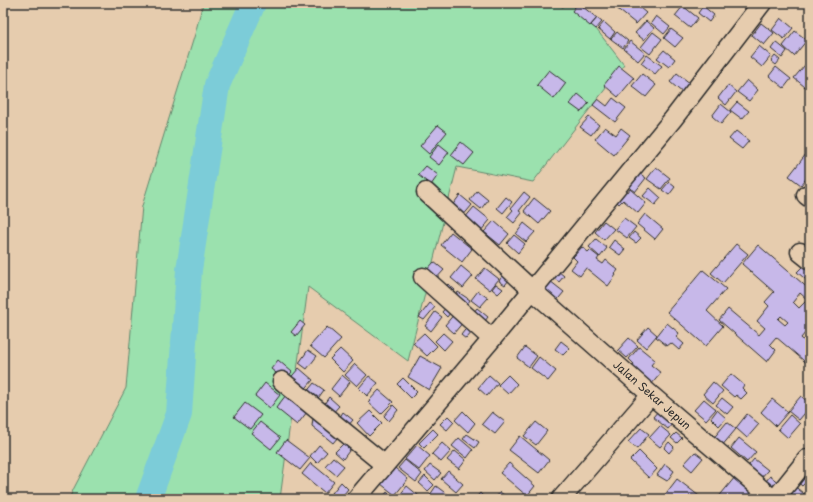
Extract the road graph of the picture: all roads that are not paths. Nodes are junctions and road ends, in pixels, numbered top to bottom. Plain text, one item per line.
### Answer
1 (762, 3) edge
2 (426, 192) dead end
3 (423, 277) dead end
4 (532, 290) junction
5 (492, 339) junction
6 (282, 381) dead end
7 (651, 395) junction
8 (807, 459) dead end
9 (385, 465) junction
10 (356, 499) edge
11 (560, 499) edge
12 (774, 499) edge

1 - 4 street
2 - 4 street, Jalan Sekar Jepun
3 - 5 street
4 - 5 street
4 - 7 street, Jalan Sekar Jepun
5 - 9 street
6 - 9 street
7 - 11 street
7 - 12 street, Jalan Sekar Jepun
8 - 12 street
9 - 10 street

